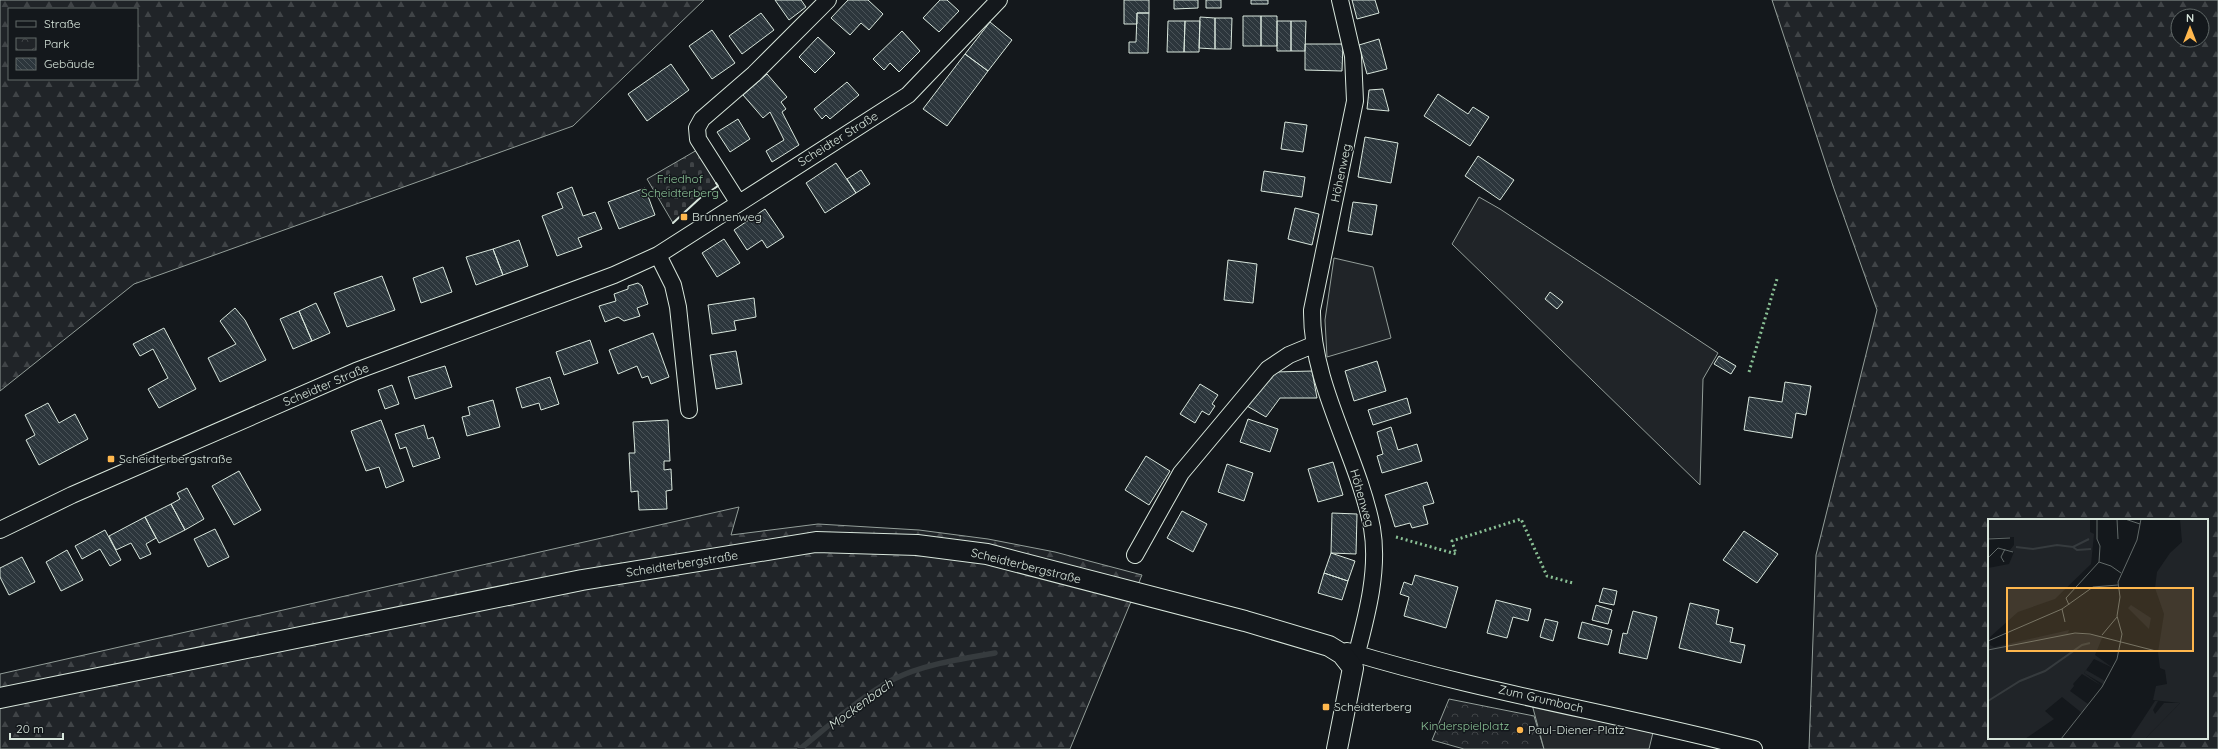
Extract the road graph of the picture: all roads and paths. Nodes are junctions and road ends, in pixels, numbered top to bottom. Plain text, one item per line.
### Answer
1 (828, 0) edge
2 (999, 0) edge
3 (1340, 0) edge
4 (738, 202) junction
5 (658, 255) junction
6 (1313, 345) junction
7 (689, 410) dead end
8 (0, 530) edge
9 (1135, 555) dead end
10 (1355, 661) junction
11 (0, 698) edge
12 (1337, 749) edge
13 (1754, 749) edge

1 - 4 street
2 - 4 street, Scheidter Straße
3 - 6 street, Höhenweg
4 - 5 street, Scheidter Straße
5 - 7 street
5 - 8 street, Scheidter Straße
6 - 9 street
6 - 10 street, Höhenweg
10 - 11 street, Scheidterbergstraße
10 - 12 street, Höhenweg
10 - 13 street, Zum Grumbach

